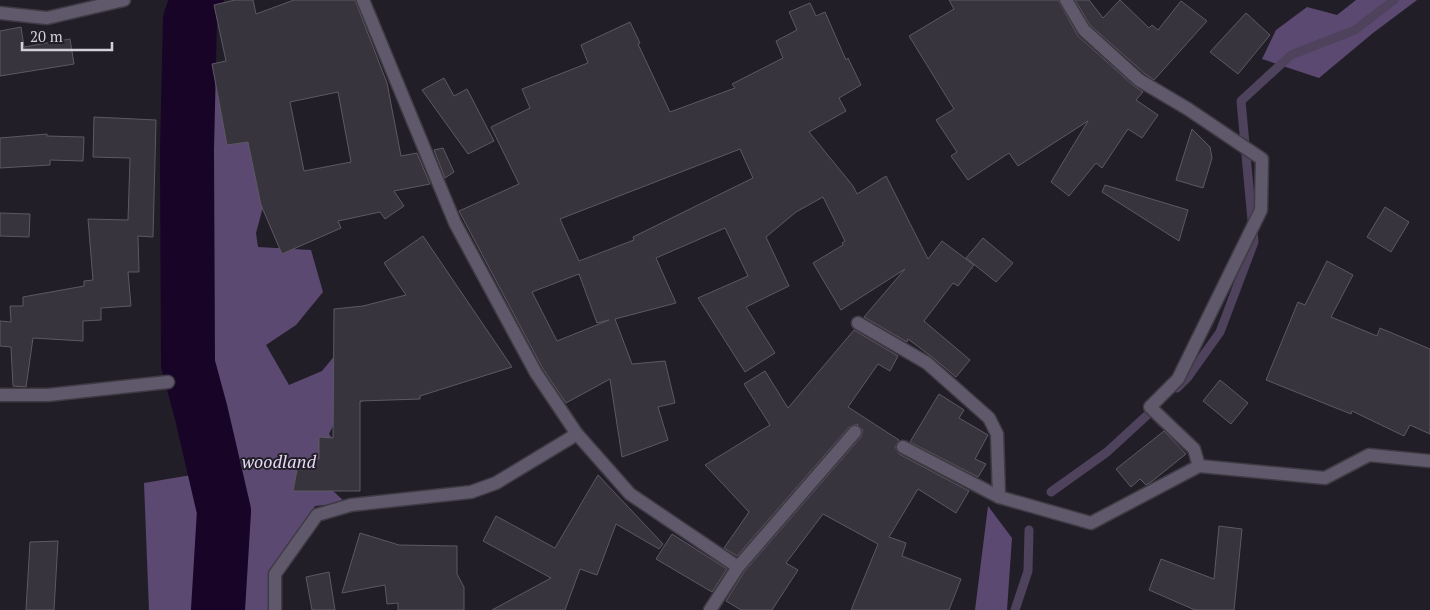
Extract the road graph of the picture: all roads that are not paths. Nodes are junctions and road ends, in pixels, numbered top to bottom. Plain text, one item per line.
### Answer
1 (124, 0) edge
2 (363, 0) edge
3 (1066, 0) edge
4 (0, 13) edge
5 (858, 323) dead end
6 (168, 382) dead end
7 (0, 395) edge
8 (855, 432) dead end
9 (577, 434) junction
10 (903, 446) dead end
11 (1430, 461) edge
12 (1199, 466) junction
13 (999, 497) junction
14 (738, 567) junction
15 (275, 610) edge
16 (710, 610) edge

1 - 4 street
2 - 9 street
3 - 12 street
5 - 13 street
6 - 7 street
8 - 14 street
9 - 14 street
9 - 15 street
10 - 13 street
11 - 12 street
12 - 13 street
14 - 16 street

